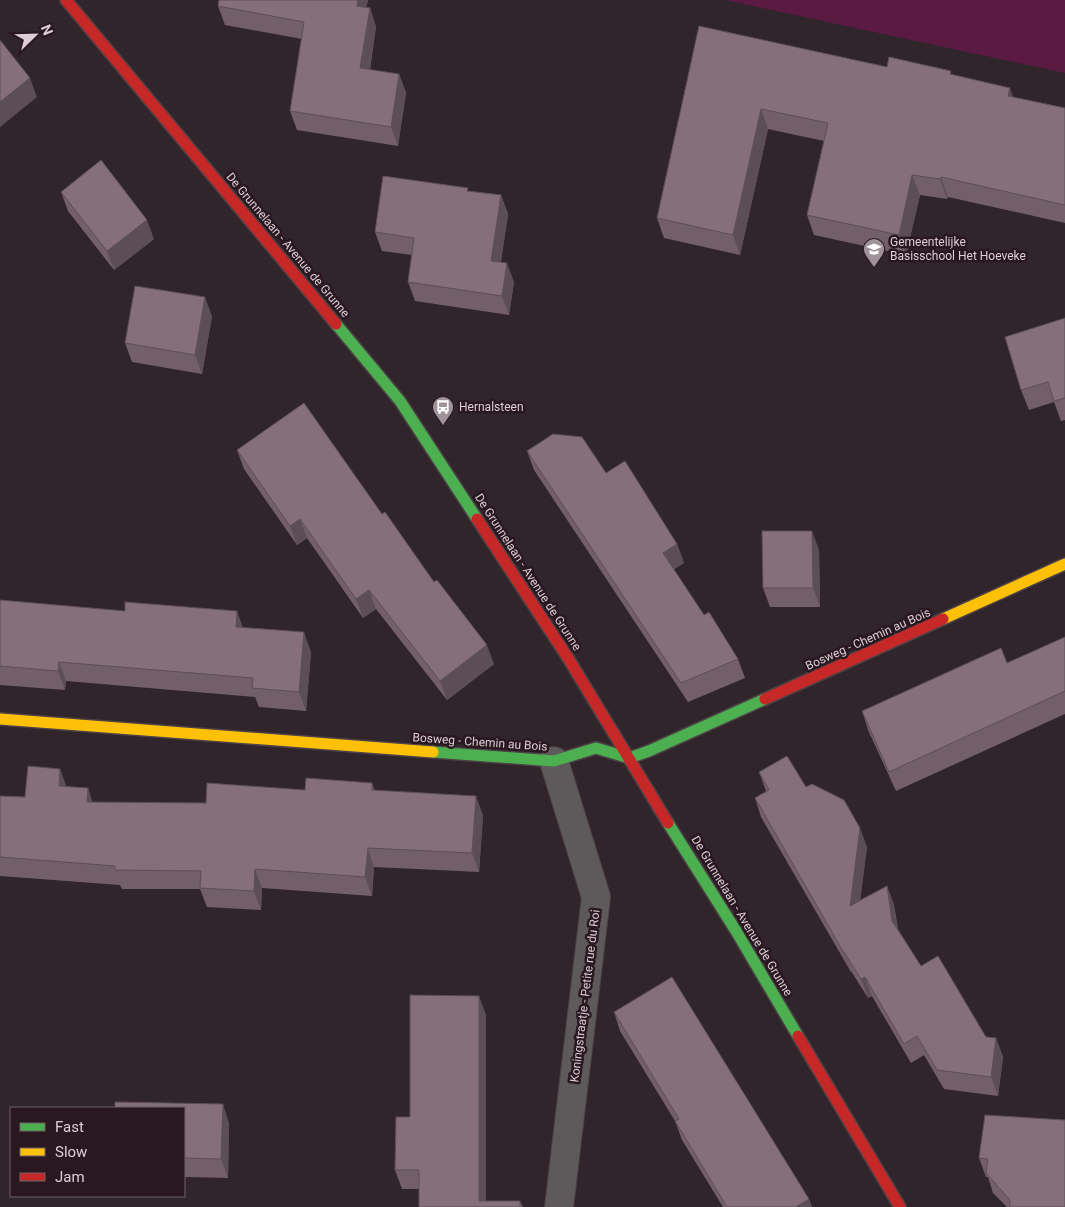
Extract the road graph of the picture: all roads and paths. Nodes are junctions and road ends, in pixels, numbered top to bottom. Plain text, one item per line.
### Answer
1 (66, 0) edge
2 (1065, 564) edge
3 (0, 719) edge
4 (629, 758) junction
5 (554, 762) junction
6 (559, 1207) edge
7 (900, 1207) edge

1 - 4 street, De Grunnelaan - Avenue de Grunne
2 - 4 street, Bosweg - Chemin au Bois
3 - 5 street, Bosweg - Chemin au Bois
4 - 5 street, Bosweg - Chemin au Bois
4 - 7 street, De Grunnelaan - Avenue de Grunne
5 - 6 street, Koningstraatje - Petite rue du Roi

